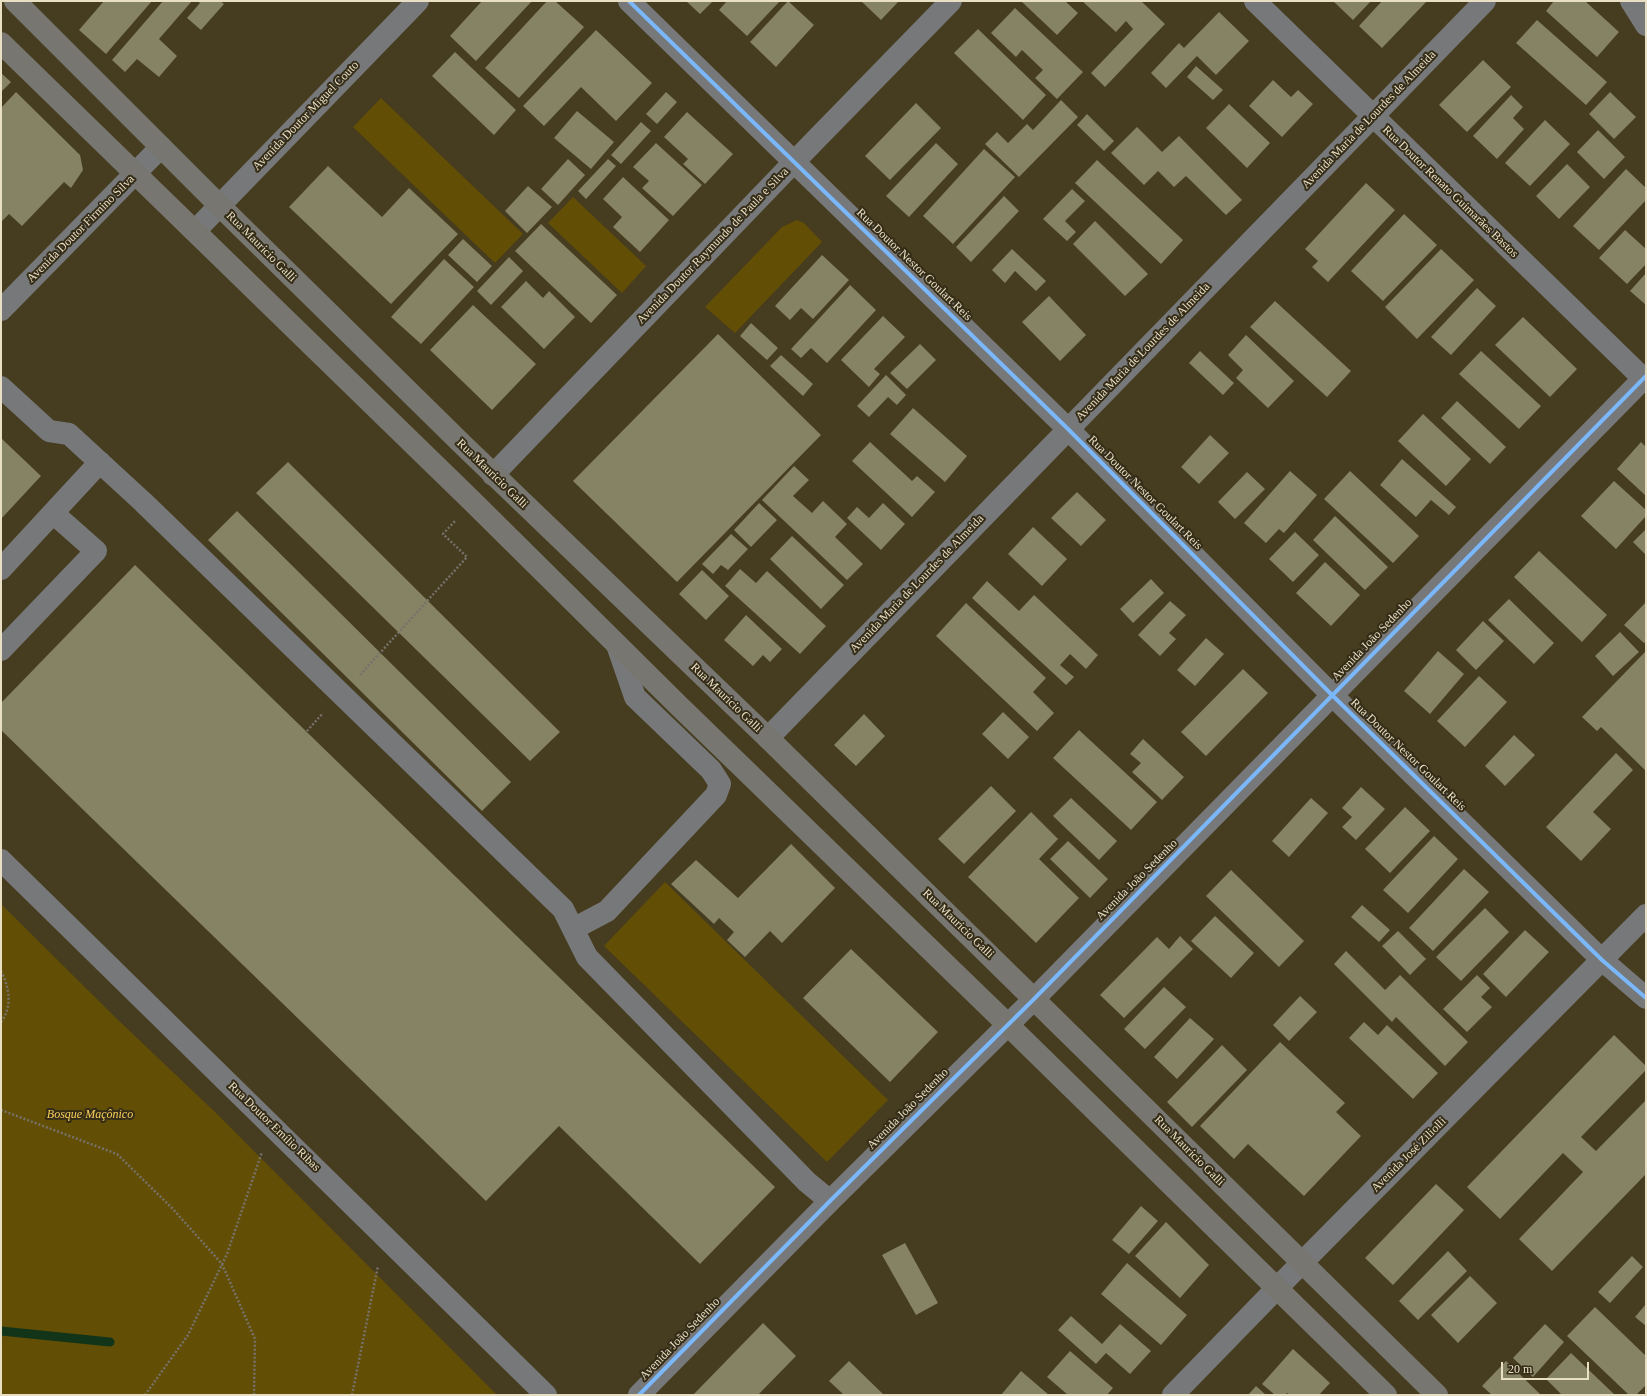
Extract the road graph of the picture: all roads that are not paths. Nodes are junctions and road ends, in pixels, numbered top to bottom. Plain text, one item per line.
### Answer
1 (15, 1) edge
2 (418, 1) edge
3 (629, 1) edge
4 (951, 1) edge
5 (1255, 1) edge
6 (1485, 1) edge
7 (1631, 1) edge
8 (1646, 25) edge
9 (1, 43) edge
10 (1372, 116) junction
11 (161, 147) junction
12 (794, 162) junction
13 (136, 174) junction
14 (219, 205) junction
15 (195, 231) junction
16 (1, 310) edge
17 (1645, 379) edge
18 (1, 387) edge
19 (1068, 429) junction
20 (100, 462) junction
21 (493, 475) junction
22 (53, 513) junction
23 (1, 569) edge
24 (617, 645) junction
25 (1, 650) edge
26 (1332, 695) junction
27 (768, 738) junction
28 (1, 860) edge
29 (1646, 915) edge
30 (573, 929) junction
31 (1602, 960) junction
32 (1034, 998) junction
33 (1646, 998) edge
34 (1007, 1024) junction
35 (830, 1201) junction
36 (1302, 1262) junction
37 (1276, 1288) junction
38 (546, 1395) edge
39 (639, 1395) edge
40 (1173, 1395) edge
41 (1386, 1395) edge
42 (1437, 1395) edge

1 - 11 main road, Rua Mauricio Galli
2 - 14 street, Avenida Doutor Miguel Couto
3 - 12 street, Rua Doutor Nestor Goulart Reis
4 - 12 street, Avenida Doutor Raymundo de Paula e Silva
5 - 10 street, Rua Doutor Renato Guimarães Bastos
6 - 10 street, Avenida Maria de Lourdes de Almeida
7 - 8 street
9 - 13 main road
10 - 17 street, Rua Doutor Renato Guimarães Bastos
10 - 19 street, Avenida Maria de Lourdes de Almeida
11 - 13 street, Avenida Doutor Firmino Silva
11 - 14 main road, Rua Mauricio Galli
12 - 19 street, Rua Doutor Nestor Goulart Reis
12 - 21 street, Avenida Doutor Raymundo de Paula e Silva
13 - 15 main road
13 - 16 street, Avenida Doutor Firmino Silva
14 - 15 street, Avenida Doutor Miguel Couto
14 - 21 main road, Rua Mauricio Galli
15 - 24 main road
17 - 26 street, Avenida João Sedenho
18 - 20 street
19 - 26 street, Rua Doutor Nestor Goulart Reis
19 - 27 street, Avenida Maria de Lourdes de Almeida
20 - 22 street
20 - 30 street
21 - 27 main road, Rua Mauricio Galli
22 - 23 street
22 - 25 street
24 - 30 street
24 - 34 main road
26 - 31 street, Rua Doutor Nestor Goulart Reis
26 - 32 street, Avenida João Sedenho
27 - 32 main road, Rua Mauricio Galli
28 - 38 street, Rua Doutor Emílio Ribas
29 - 31 street, Avenida José Ziliolli
30 - 35 street
31 - 33 street, Rua Doutor Nestor Goulart Reis
31 - 36 street, Avenida José Ziliolli
32 - 34 street, Avenida João Sedenho
32 - 36 main road, Rua Mauricio Galli
34 - 35 street, Avenida João Sedenho
34 - 37 main road
35 - 39 street, Avenida João Sedenho
36 - 37 street, Avenida José Ziliolli
36 - 42 main road, Rua Mauricio Galli
37 - 40 street, Avenida José Ziliolli
37 - 41 main road

